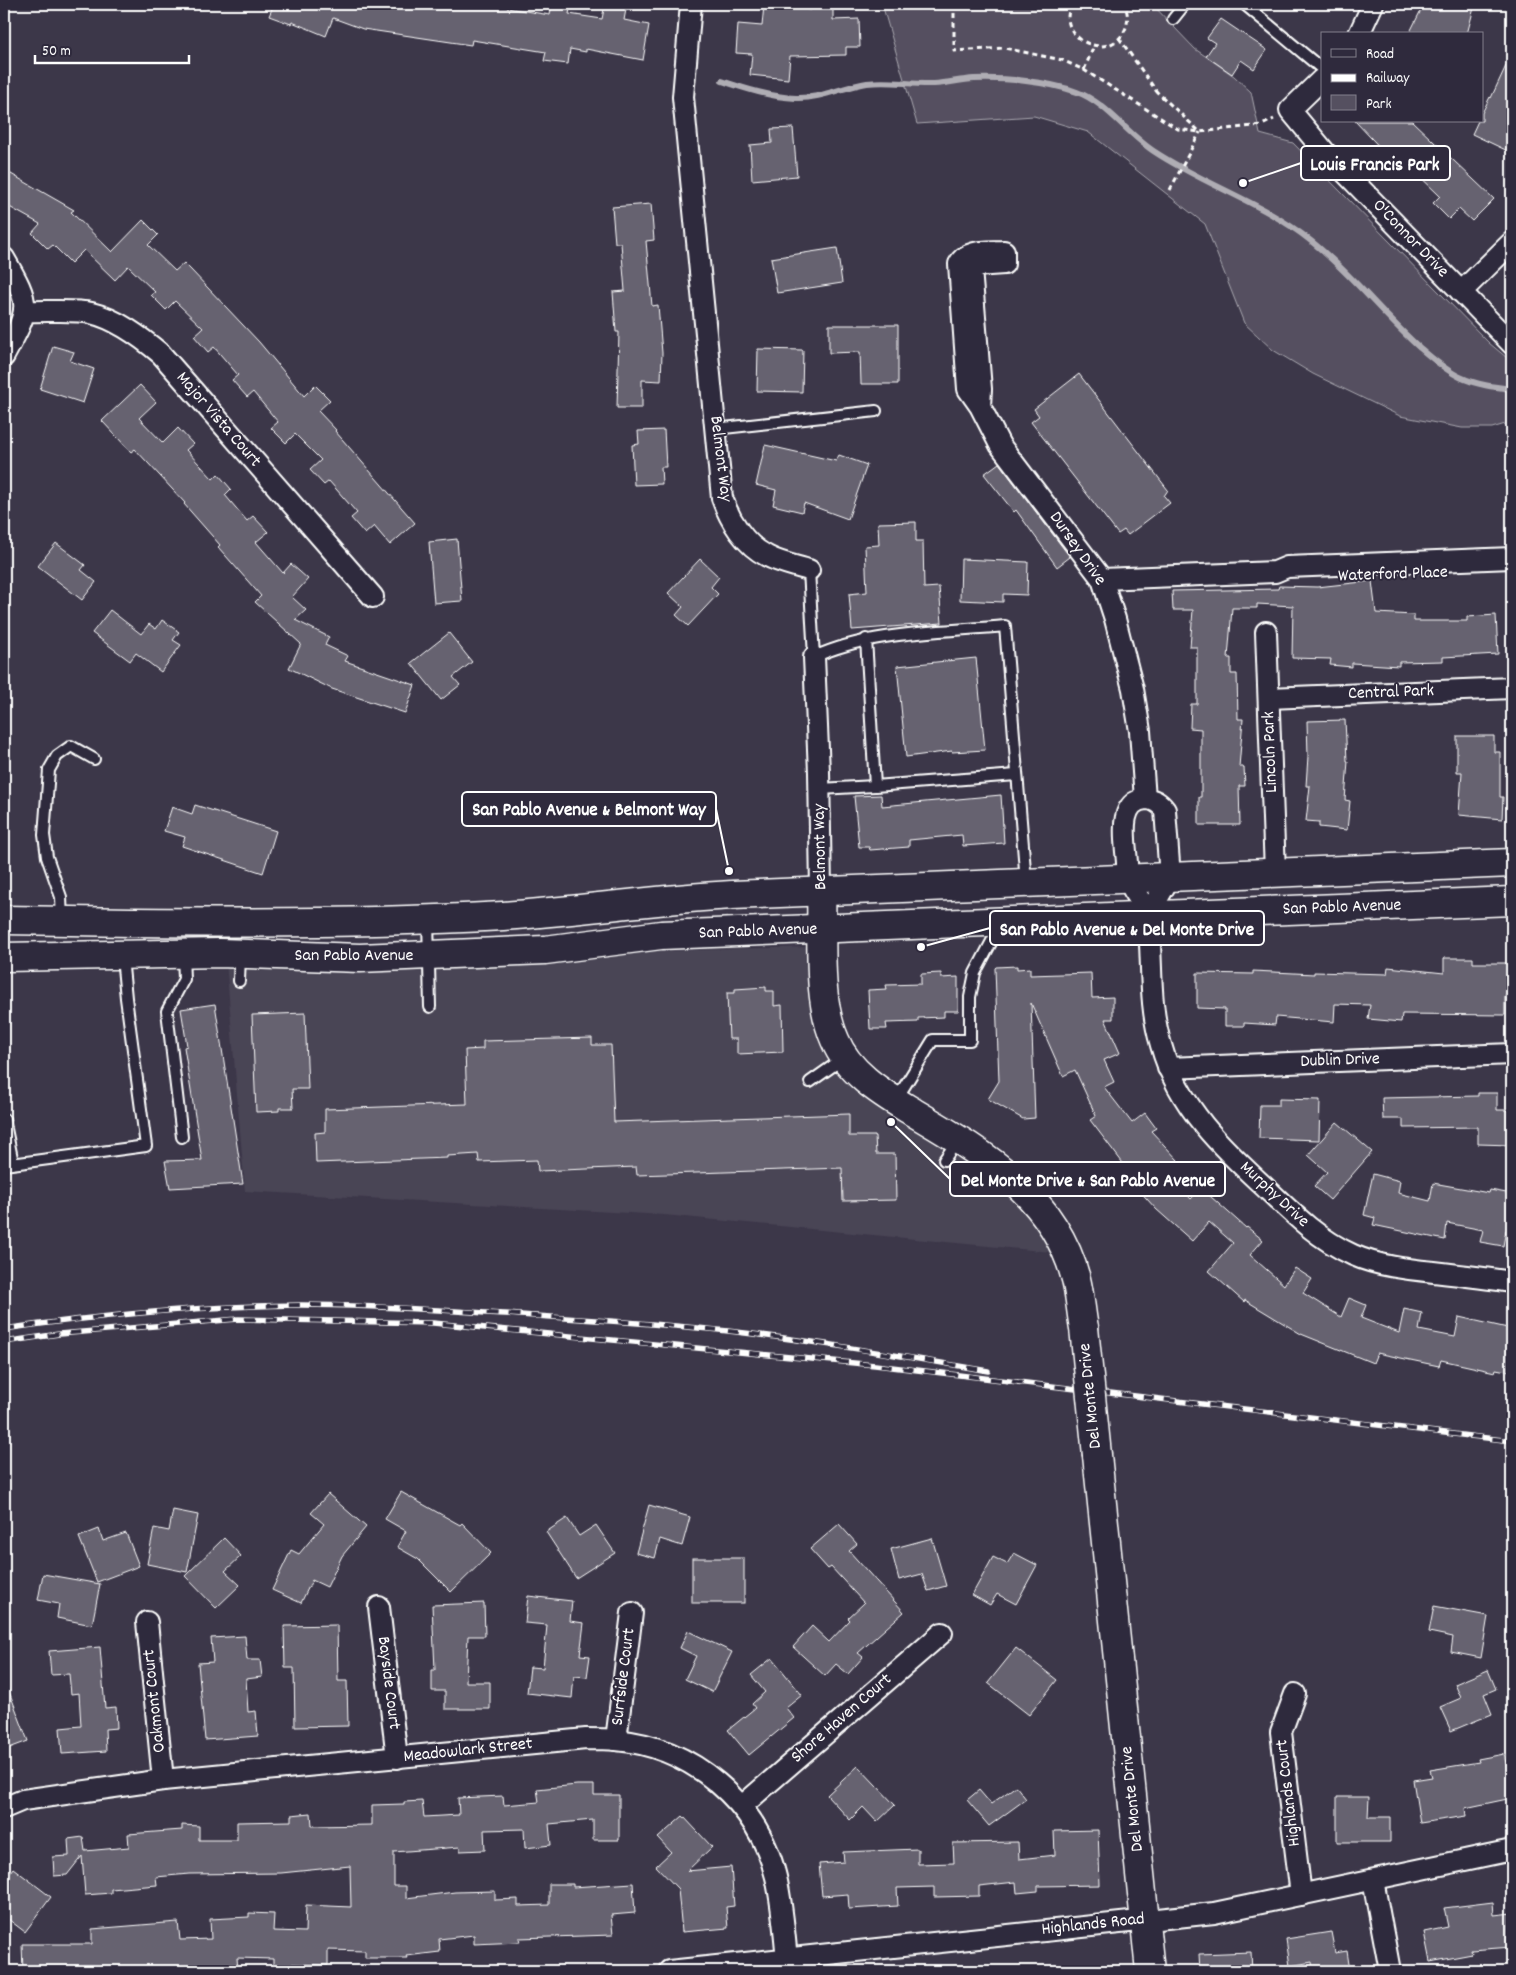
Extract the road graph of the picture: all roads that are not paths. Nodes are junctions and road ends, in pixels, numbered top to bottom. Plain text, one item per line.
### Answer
1 (691, 4) edge
2 (1185, 4) edge
3 (1244, 4) edge
4 (1373, 4) edge
5 (1173, 19) dead end
6 (1360, 32) edge
7 (1321, 67) edge
8 (1321, 80) edge
9 (1512, 242) edge
10 (4, 258) edge
11 (1462, 292) junction
12 (24, 311) junction
13 (1512, 344) edge
14 (4, 356) edge
15 (980, 406) junction
16 (876, 411) dead end
17 (715, 429) junction
18 (1512, 558) edge
19 (809, 570) joint
20 (1512, 571) edge
21 (1275, 572) junction
22 (1102, 579) junction
23 (373, 597) dead end
24 (1266, 632) dead end
25 (866, 639) junction
26 (814, 656) junction
27 (1512, 688) edge
28 (1269, 698) junction
29 (94, 759) dead end
30 (1016, 775) junction
31 (875, 786) junction
32 (820, 789) junction
33 (1145, 799) junction
34 (1512, 863) edge
35 (1275, 872) junction
36 (1170, 877) junction
37 (1128, 879) junction
38 (1026, 882) junction
39 (822, 890) junction
40 (1512, 901) edge
41 (1148, 915) junction
42 (428, 918) junction
43 (4, 920) edge
44 (62, 921) junction
45 (1002, 922) junction
46 (822, 930) junction
47 (184, 954) junction
48 (240, 954) junction
49 (429, 955) junction
50 (122, 956) junction
51 (4, 957) edge
52 (239, 982) dead end
53 (430, 1007) dead end
54 (1512, 1054) edge
55 (845, 1057) junction
56 (1168, 1068) junction
57 (810, 1082) dead end
58 (895, 1100) junction
59 (4, 1120) edge
60 (182, 1137) dead end
61 (9, 1164) edge
62 (1512, 1282) edge
63 (379, 1607) dead end
64 (632, 1613) dead end
65 (147, 1622) dead end
66 (942, 1633) dead end
67 (1295, 1694) dead end
68 (616, 1740) junction
69 (398, 1758) junction
70 (163, 1780) junction
71 (742, 1806) junction
72 (4, 1808) edge
73 (1512, 1850) edge
74 (1373, 1880) junction
75 (1301, 1895) junction
76 (1144, 1919) junction
77 (788, 1965) edge
78 (669, 1971) edge
79 (1150, 1971) edge
80 (1390, 1971) edge

1 - 17 street, Belmont Way
2 - 5 lane
3 - 7 lane
4 - 6 street
8 - 11 street, O'Connor Drive
9 - 11 street
10 - 12 street
11 - 13 street, O'Connor Drive
12 - 14 street
12 - 23 street, Major Vista Court
15 - 15 street, Dursey Drive
15 - 22 street, Dursey Drive
16 - 17 lane
17 - 19 street, Belmont Way
18 - 21 street, Waterford Place
19 - 26 lane, Belmont Way
20 - 21 street, Waterford Place
21 - 22 street, Waterford Place
22 - 33 street, Dursey Drive
24 - 28 street, Lincoln Park
25 - 26 lane
25 - 30 lane
25 - 31 lane
26 - 32 street, Belmont Way
27 - 28 street, Central Park
28 - 35 street, Lincoln Park
29 - 44 lane
30 - 31 lane
30 - 38 lane
31 - 32 lane
32 - 39 street, Belmont Way
33 - 36 street
33 - 37 street
34 - 35 main road, San Pablo Avenue
35 - 36 main road, San Pablo Avenue
36 - 37 main road, San Pablo Avenue
36 - 41 street
37 - 38 main road, San Pablo Avenue
37 - 41 street
38 - 39 main road, San Pablo Avenue
39 - 42 main road, San Pablo Avenue
39 - 46 main road, Belmont Way
40 - 41 main road, San Pablo Avenue
41 - 45 main road, San Pablo Avenue
41 - 56 street, Murphy Drive
42 - 44 main road, San Pablo Avenue
42 - 49 lane
43 - 44 main road, San Pablo Avenue
45 - 46 main road, San Pablo Avenue
45 - 58 lane
46 - 49 main road, San Pablo Avenue
46 - 55 main road, Del Monte Drive
47 - 48 main road, San Pablo Avenue
47 - 50 main road, San Pablo Avenue
47 - 60 lane
48 - 49 main road, San Pablo Avenue
48 - 52 lane
49 - 53 lane
50 - 51 main road, San Pablo Avenue
50 - 61 lane
54 - 56 street, Dublin Drive
55 - 57 lane
55 - 58 main road, Del Monte Drive
56 - 62 street, Murphy Drive
58 - 76 main road, Del Monte Drive, bridge
59 - 61 lane
63 - 69 street, Bayside Court
64 - 68 street, Surfside Court
65 - 70 street, Oakmont Court
66 - 71 street, Shore Haven Court
67 - 75 street, Highlands Court
68 - 69 street, Meadowlark Street
68 - 71 street, Meadowlark Street
69 - 70 street, Meadowlark Street
70 - 72 street, Meadowlark Street
71 - 77 street, Meadowlark Street
73 - 74 street, Highlands Road
74 - 75 street, Highlands Road
74 - 80 street
75 - 76 street, Highlands Road
76 - 77 street, Highlands Road
76 - 79 main road, Del Monte Drive
77 - 78 street, Highlands Road

